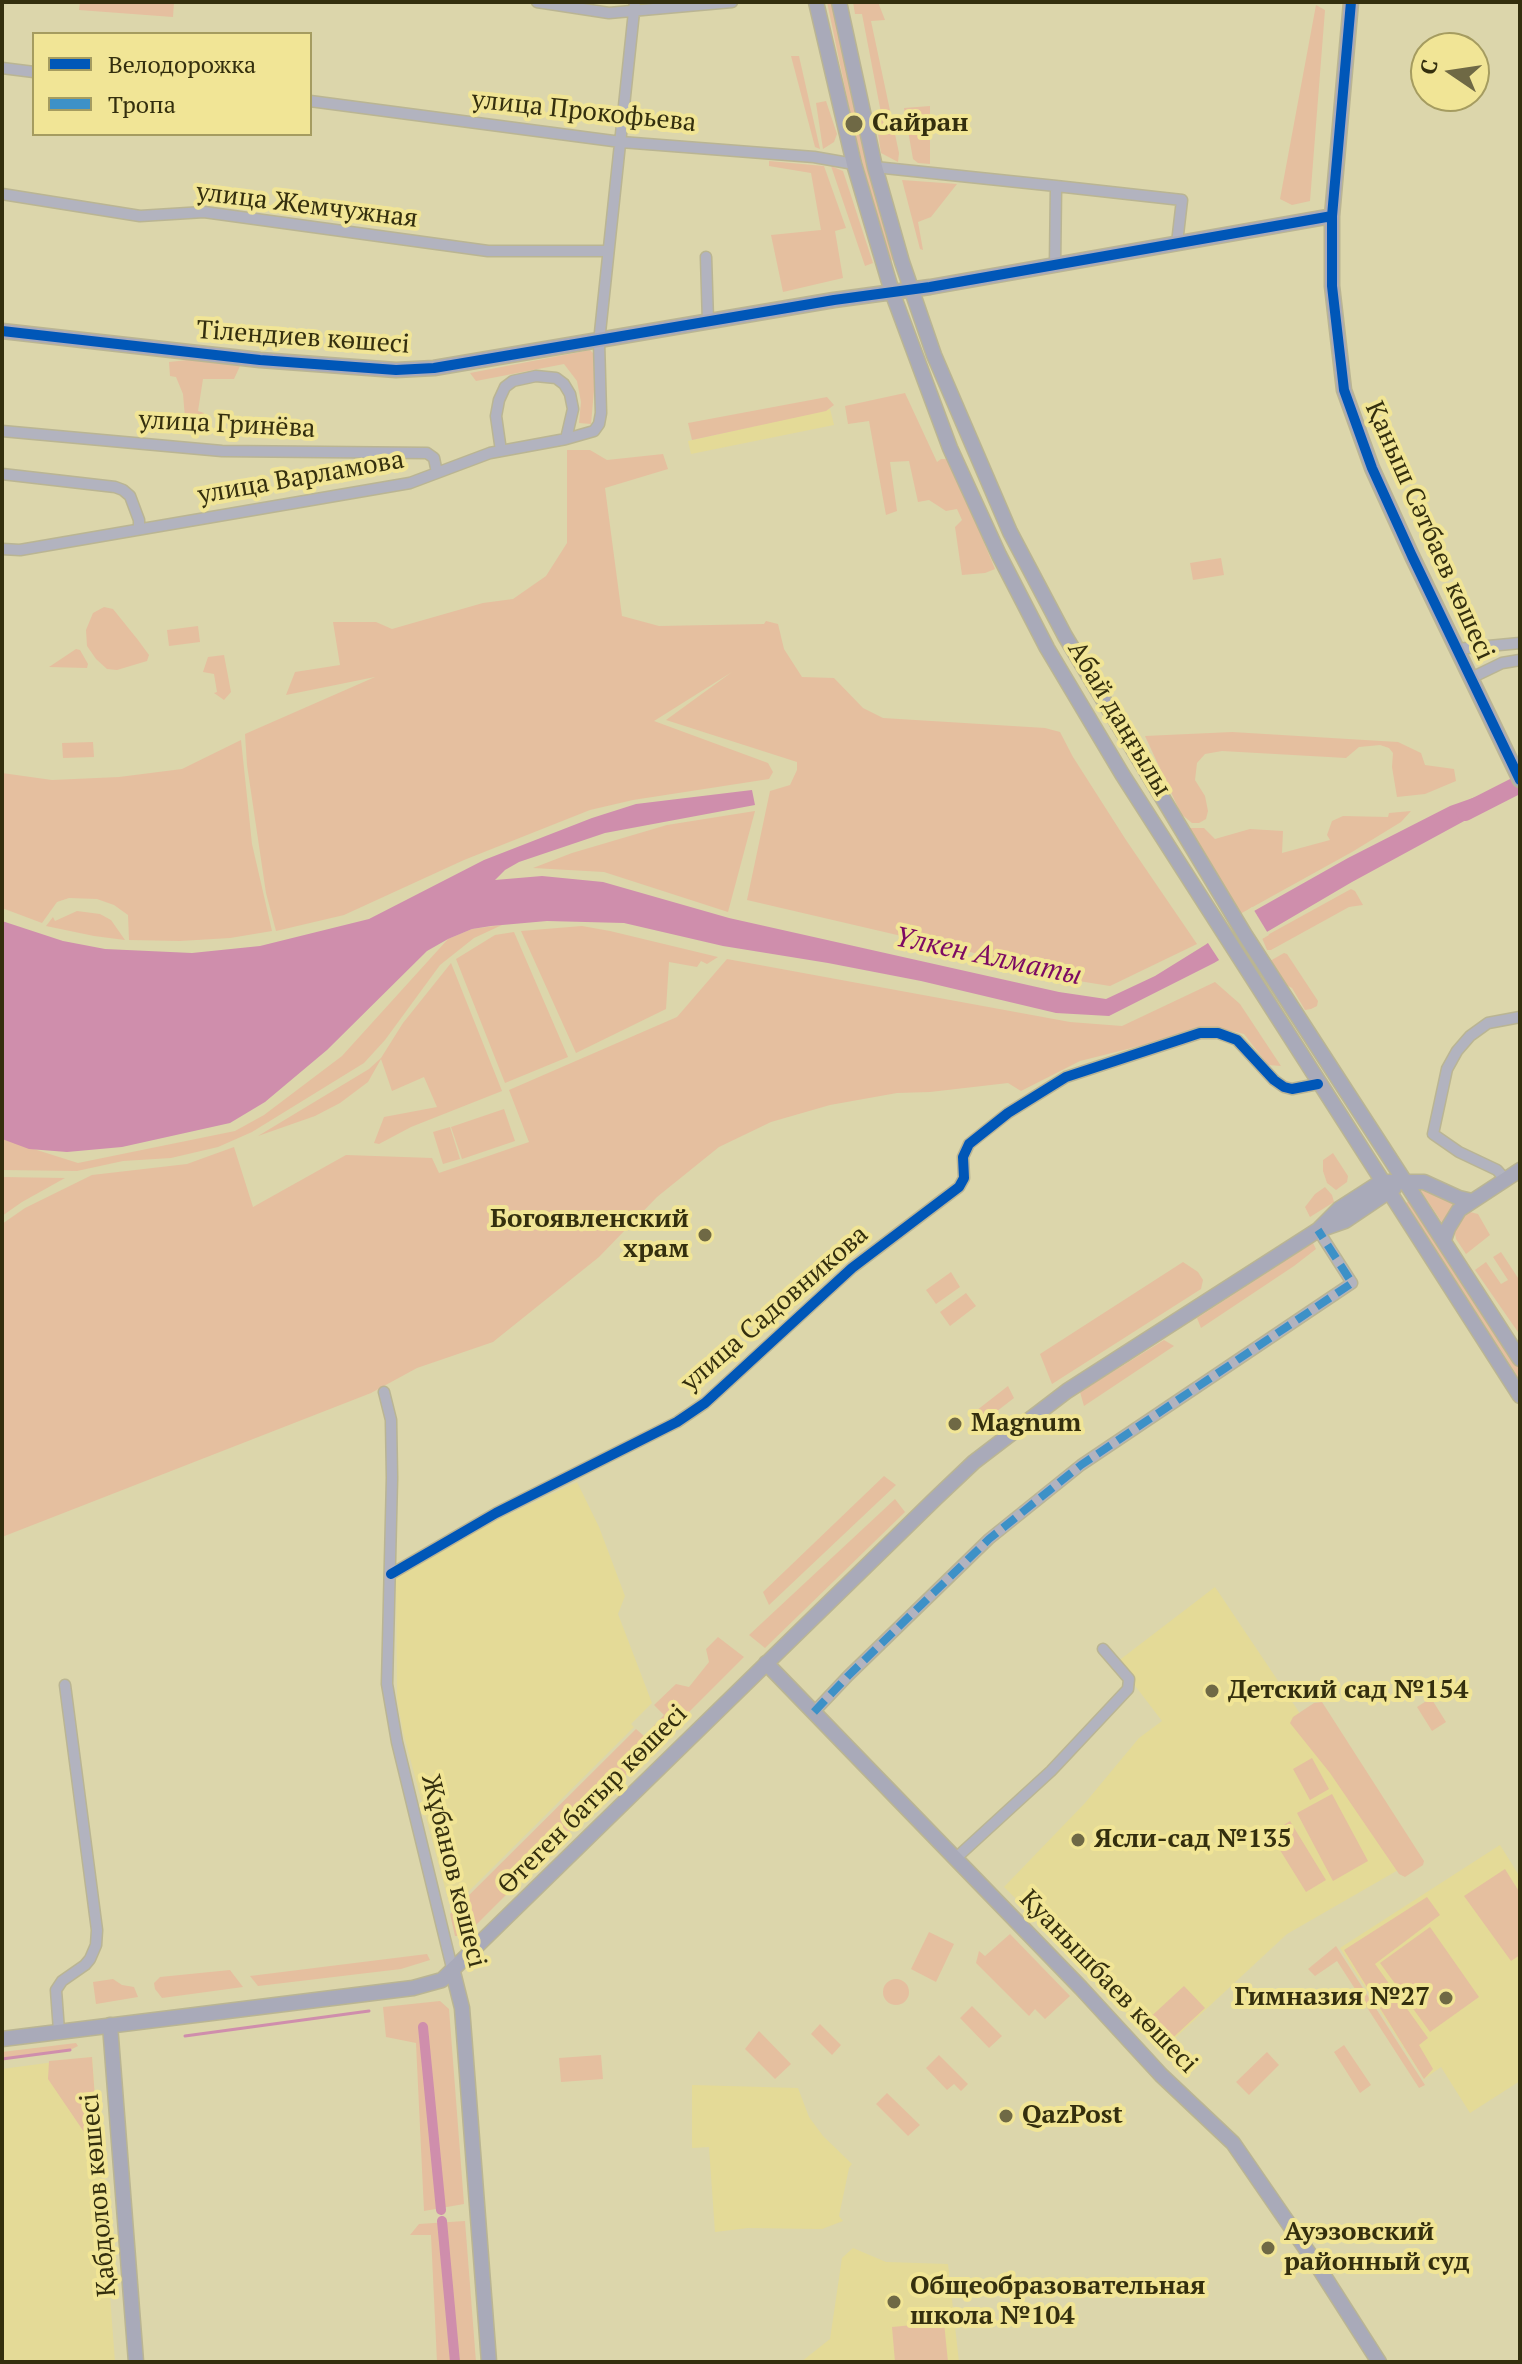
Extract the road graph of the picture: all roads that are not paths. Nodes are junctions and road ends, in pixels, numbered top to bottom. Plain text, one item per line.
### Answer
1 (537, 2) edge
2 (732, 2) edge
3 (816, 2) edge
4 (839, 2) edge
5 (1351, 2) edge
6 (635, 7) edge
7 (2, 68) edge
8 (32, 72) edge
9 (312, 101) edge
10 (621, 142) junction
11 (854, 164) junction
12 (875, 167) junction
13 (1056, 186) junction
14 (2, 194) edge
15 (1332, 216) junction
16 (1177, 243) junction
17 (607, 251) junction
18 (706, 257) dead end
19 (1055, 266) junction
20 (912, 290) junction
21 (892, 292) junction
22 (708, 322) junction
23 (2, 331) edge
24 (599, 342) junction
25 (2, 431) edge
26 (566, 439) junction
27 (501, 451) junction
28 (437, 473) junction
29 (2, 474) edge
30 (139, 528) junction
31 (2, 549) edge
32 (1520, 643) edge
33 (1457, 649) junction
34 (1520, 660) edge
35 (1471, 678) junction
36 (1518, 776) edge
37 (1520, 1017) edge
38 (1318, 1084) junction
39 (1520, 1170) edge
40 (1505, 1179) junction
41 (1405, 1181) junction
42 (1384, 1187) junction
43 (1472, 1201) junction
44 (1318, 1230) junction
45 (1444, 1240) junction
46 (1520, 1359) edge
47 (384, 1392) dead end
48 (1520, 1396) edge
49 (391, 1574) junction
50 (1103, 1649) dead end
51 (766, 1663) junction
52 (65, 1685) dead end
53 (814, 1712) junction
54 (956, 1858) junction
55 (453, 1972) junction
56 (110, 2025) junction
57 (59, 2031) junction
58 (2, 2039) edge
59 (136, 2362) edge
60 (489, 2362) edge
61 (1379, 2362) edge

1 - 6 street
2 - 6 street
3 - 11 main road, Абай даңғылы
4 - 12 main road, Абай даңғылы
5 - 15 main road, Қаныш Сәтбаев көшесі
6 - 10 street
7 - 8 street
9 - 10 street, улица Прокофьева
10 - 11 street, улица Прокофьева
10 - 17 street
11 - 21 main road, Абай даңғылы
12 - 13 street
12 - 20 main road, Абай даңғылы
13 - 16 street
13 - 19 street
14 - 17 street, улица Жемчужная
15 - 16 main road
15 - 33 main road, Қаныш Сәтбаев көшесі
16 - 19 main road
17 - 24 street
18 - 22 street
19 - 20 main road
20 - 21 main road
20 - 41 main road, Абай даңғылы
21 - 22 main road, Тілендиев көшесі
21 - 38 main road, Абай даңғылы
22 - 24 main road, Тілендиев көшесі
23 - 24 main road, Тілендиев көшесі
24 - 26 street, улица Варламова
25 - 28 street, улица Гринёва
26 - 27 street, улица Варламова
26 - 27 street
27 - 28 street, улица Варламова
28 - 30 street, улица Варламова
29 - 30 street
30 - 31 street, улица Варламова
32 - 33 street
33 - 35 main road, Қаныш Сәтбаев көшесі
34 - 35 street
35 - 36 main road, Қаныш Сәтбаев көшесі
37 - 40 street
38 - 42 main road, Абай даңғылы
38 - 49 street, улица Садовникова
39 - 40 main road
40 - 43 main road
41 - 42 main road
41 - 43 main road
41 - 45 main road, Абай даңғылы
42 - 44 main road
42 - 48 main road, Абай даңғылы
43 - 45 main road
44 - 51 main road, Өтеген батыр көшесі
44 - 53 street
45 - 46 main road, Абай даңғылы
47 - 49 street, Жұбанов көшесі
49 - 55 street, Жұбанов көшесі
50 - 54 street
51 - 53 main road, Қуанышбаев көшесі
51 - 55 main road, Өтеген батыр көшесі
52 - 57 street
53 - 54 main road, Қуанышбаев көшесі
54 - 61 main road, Қуанышбаев көшесі
55 - 56 main road
55 - 60 main road, Жұбанов көшесі
56 - 57 main road
56 - 59 main road, Қабдолов көшесі
57 - 58 main road

